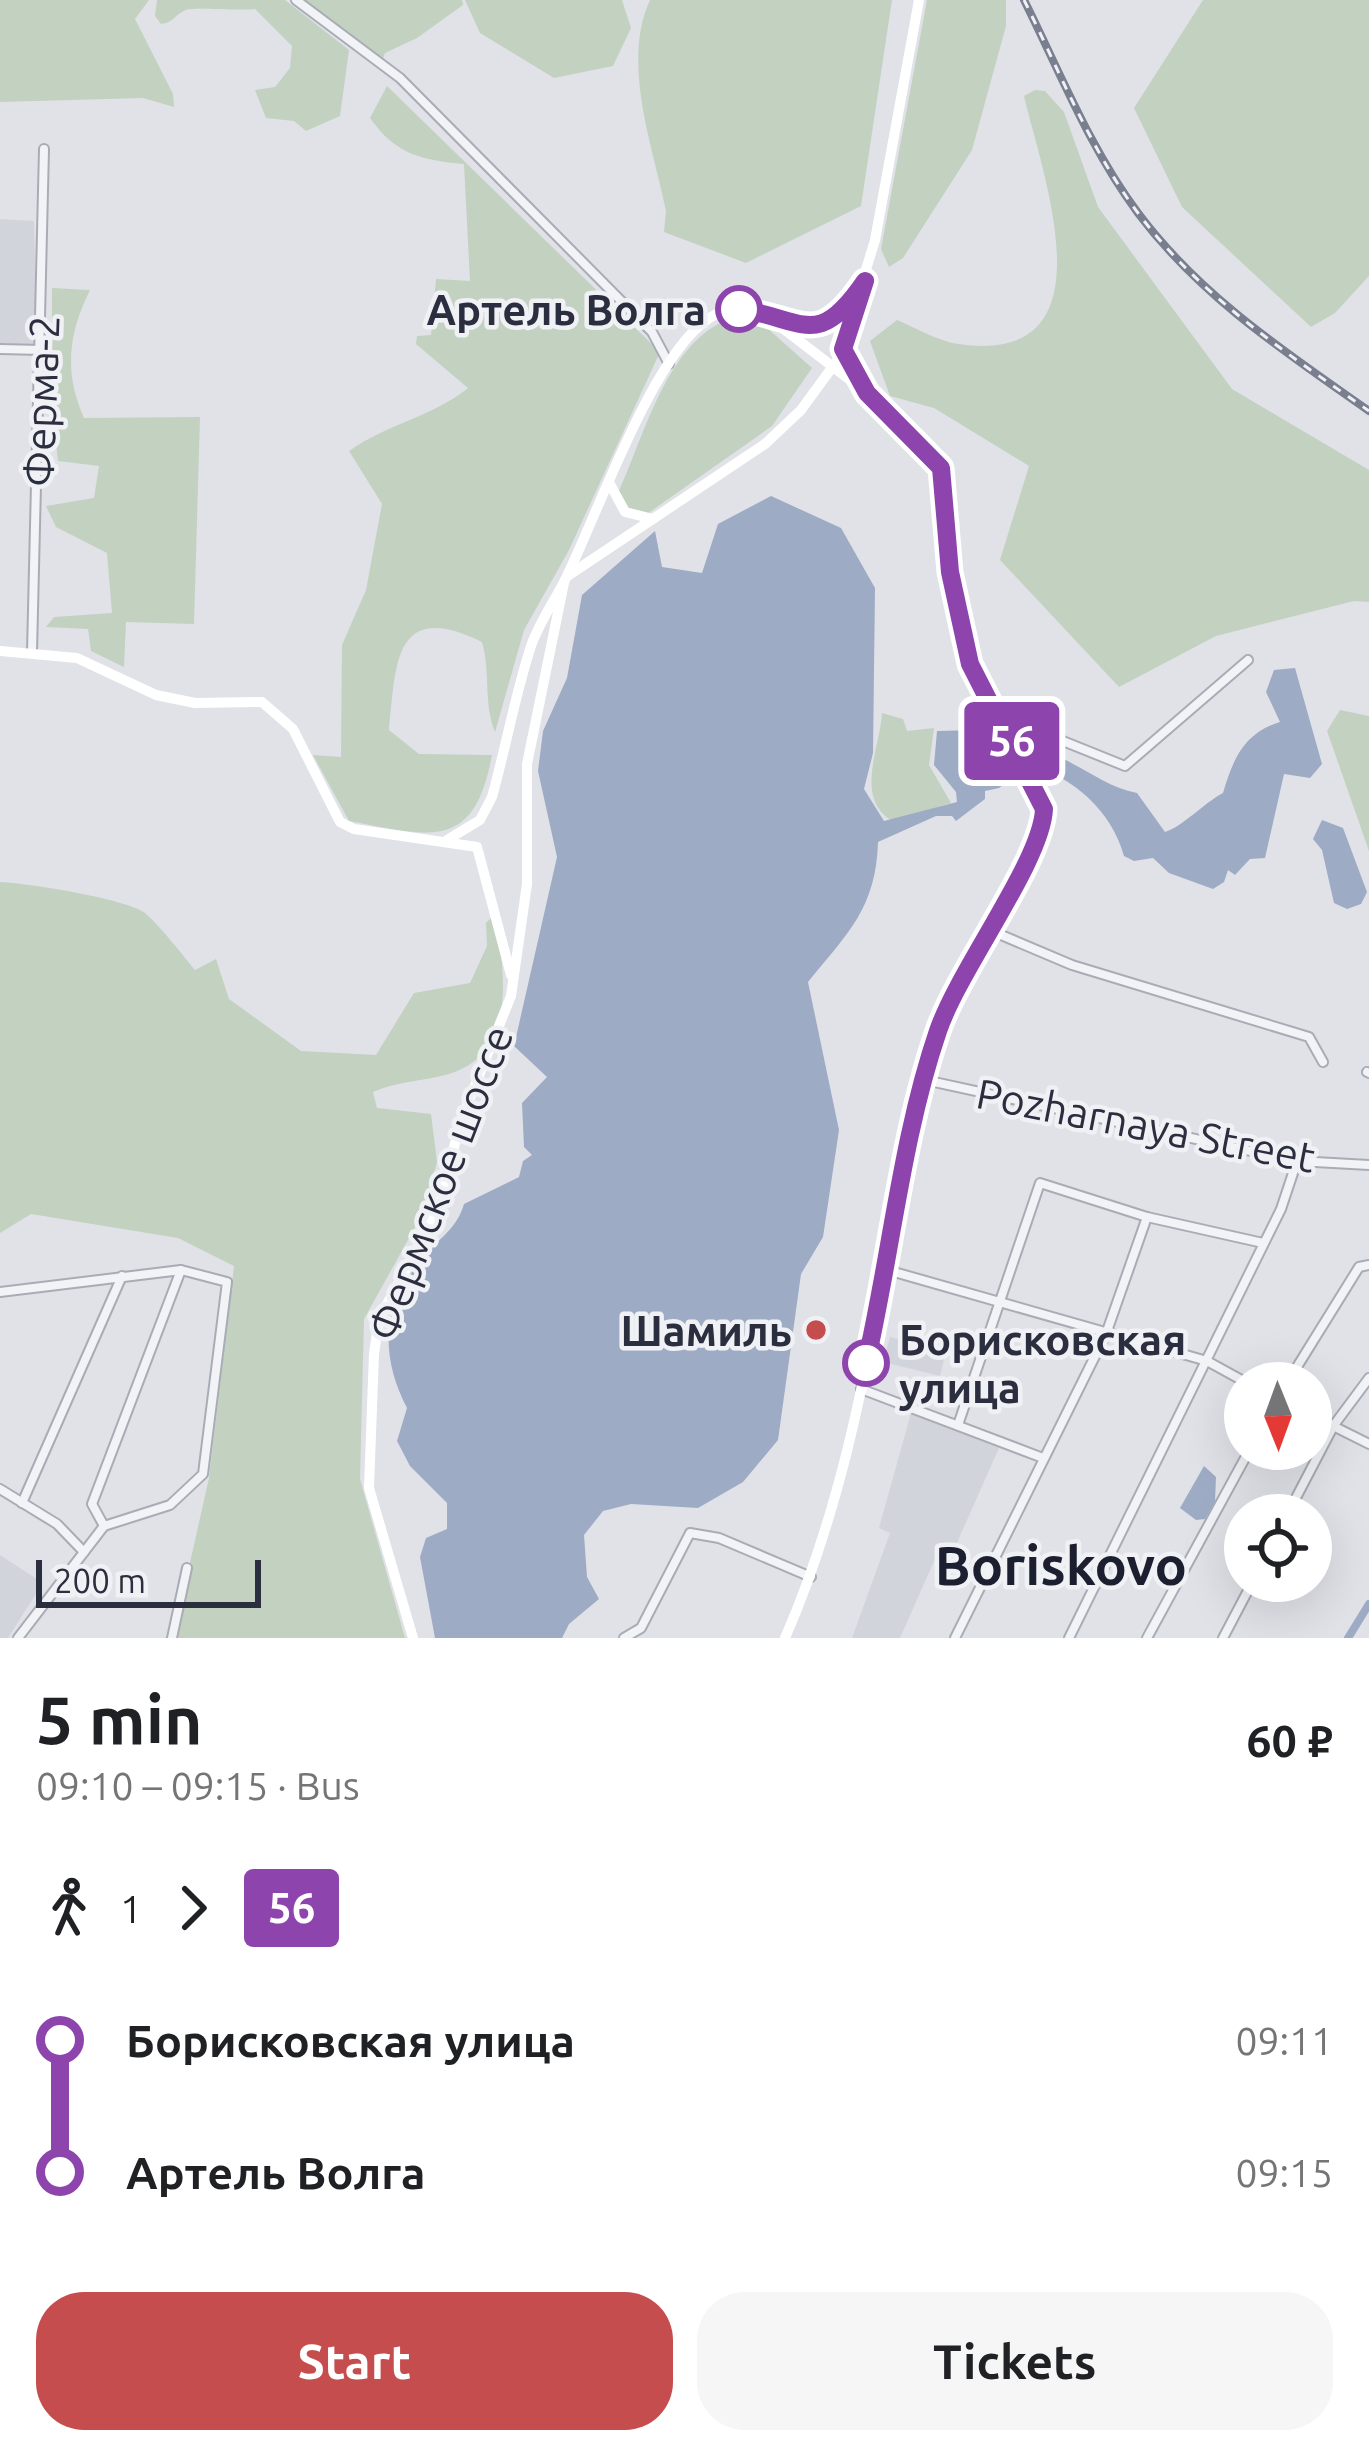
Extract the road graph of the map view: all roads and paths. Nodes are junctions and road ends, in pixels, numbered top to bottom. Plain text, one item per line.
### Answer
1 (296, 0) edge
2 (919, 0) edge
3 (44, 149) dead end
4 (865, 281) junction
5 (772, 320) junction
6 (652, 332) junction
7 (688, 336) junction
8 (0, 349) edge
9 (843, 349) junction
10 (42, 350) junction
11 (670, 365) junction
12 (834, 365) junction
13 (867, 393) junction
14 (610, 484) junction
15 (653, 519) junction
16 (565, 580) junction
17 (0, 651) edge
18 (32, 652) junction
19 (1248, 660) dead end
20 (1005, 729) junction
21 (447, 840) junction
22 (986, 928) junction
23 (511, 996) junction
24 (1323, 1062) dead end
25 (924, 1080) junction
26 (1297, 1160) junction
27 (1369, 1165) edge
28 (1148, 1217) junction
29 (1263, 1243) junction
30 (1369, 1265) edge
31 (181, 1270) junction
32 (887, 1270) junction
33 (122, 1276) junction
34 (0, 1292) edge
35 (1002, 1301) junction
36 (1106, 1334) junction
37 (1208, 1361) junction
38 (1300, 1362) edge
39 (1224, 1370) edge
40 (1369, 1378) edge
41 (861, 1389) junction
42 (958, 1425) junction
43 (1334, 1425) junction
44 (1369, 1444) edge
45 (1043, 1458) junction
46 (1239, 1470) edge
47 (0, 1489) edge
48 (1298, 1494) edge
49 (22, 1503) junction
50 (104, 1526) junction
51 (84, 1552) junction
52 (187, 1568) dead end
53 (812, 1577) junction
54 (1242, 1602) edge
55 (21, 1638) edge
56 (172, 1638) edge
57 (413, 1638) edge
58 (624, 1638) edge
59 (785, 1638) edge
60 (955, 1638) edge
61 (1069, 1638) edge
62 (1147, 1638) edge
63 (1223, 1638) edge

1 - 6 street
2 - 4 street, Фермское шоссе
3 - 10 street, Ферма-2
4 - 5 street
4 - 9 street, Фермское шоссе
5 - 7 street
5 - 12 street
6 - 7 street
6 - 11 street
7 - 11 street, Фермское шоссе
8 - 10 street
9 - 12 street, Фермское шоссе
9 - 13 street
10 - 18 street, Ферма-2
11 - 14 street, Фермское шоссе
12 - 13 street
12 - 15 street, Фермское шоссе
13 - 20 street
14 - 15 street
14 - 16 street, Фермское шоссе
15 - 16 street, Фермское шоссе
16 - 21 street, Фермское шоссе
16 - 23 street, Фермское шоссе
17 - 18 street
18 - 21 street
19 - 20 street
20 - 22 street
21 - 23 street
22 - 24 street
22 - 25 street
23 - 57 street, Фермское шоссе
25 - 26 street, Pozharnaya Street
25 - 32 street
26 - 27 street, Pozharnaya Street
26 - 29 street
28 - 29 street
28 - 35 street
28 - 36 street
29 - 37 street
30 - 38 street
31 - 33 street
31 - 50 street
31 - 50 street
32 - 35 street
32 - 41 street
33 - 34 street
33 - 49 street
35 - 36 street
35 - 42 street
36 - 37 street
36 - 45 street
37 - 39 street
37 - 61 street
40 - 43 street
41 - 42 street
41 - 53 street
42 - 45 street
43 - 44 street
43 - 48 street
45 - 60 street
46 - 62 street
47 - 49 street
49 - 51 street
50 - 51 street
51 - 55 street
52 - 56 street
53 - 58 street
53 - 59 street
54 - 63 street

